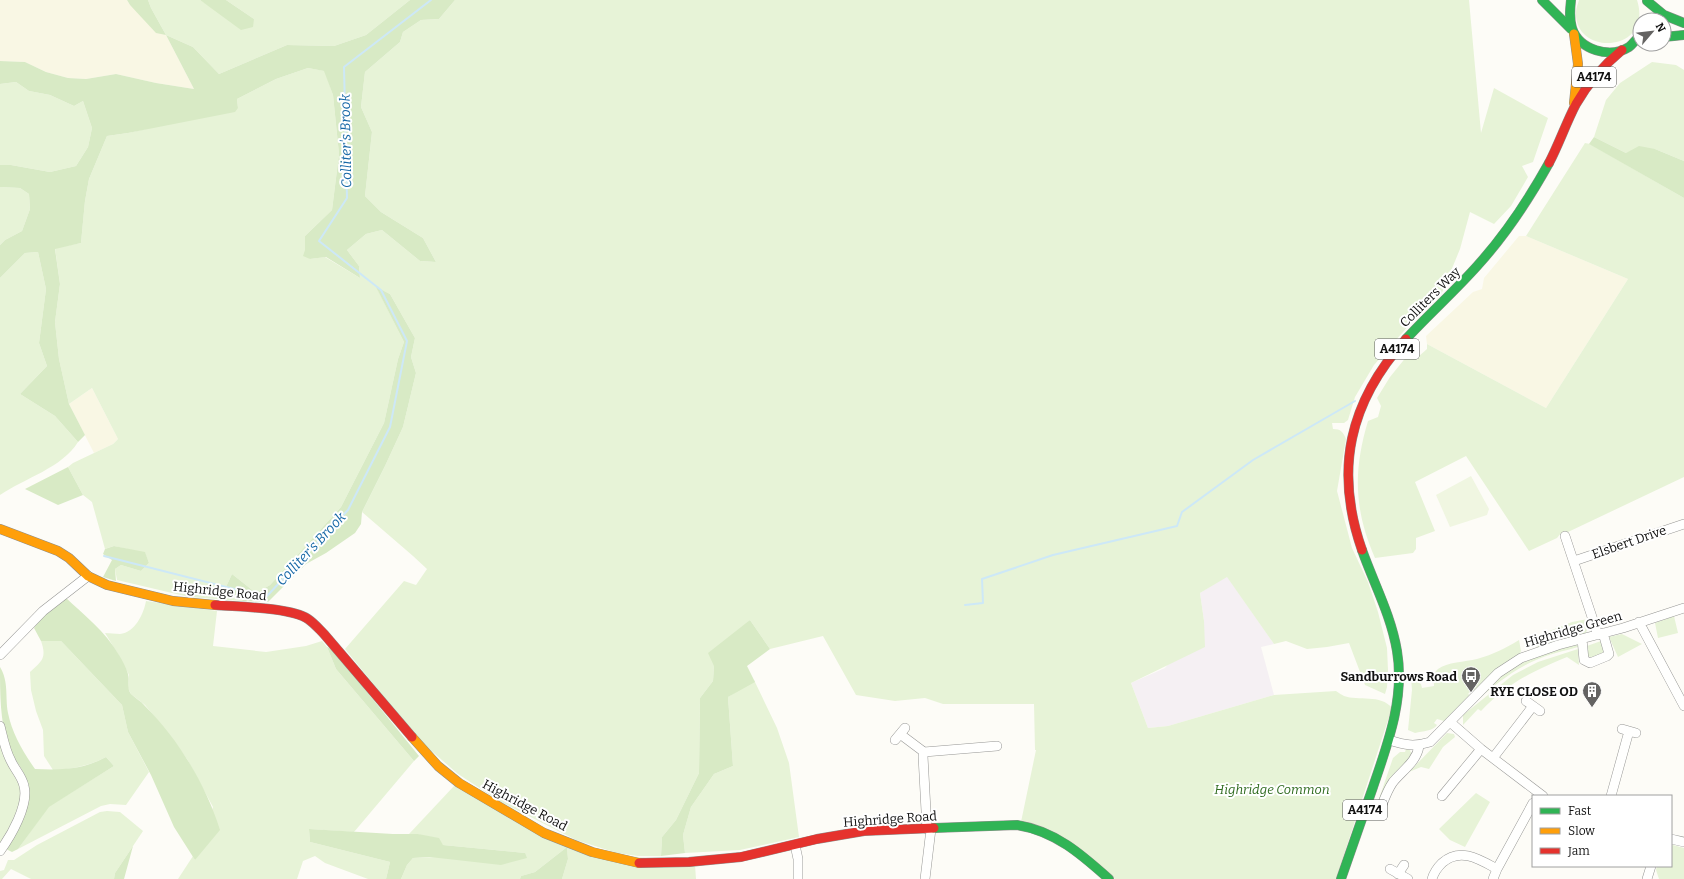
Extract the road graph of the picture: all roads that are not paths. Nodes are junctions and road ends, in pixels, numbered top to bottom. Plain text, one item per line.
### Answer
1 (1542, 0) edge
2 (1571, 0) edge
3 (1647, 0) edge
4 (1648, 12) edge
5 (1684, 23) edge
6 (1572, 32) junction
7 (1684, 35) edge
8 (1672, 36) edge
9 (1632, 43) edge
10 (1632, 46) edge
11 (1626, 49) junction
12 (1573, 110) junction
13 (1684, 524) edge
14 (0, 529) edge
15 (1565, 536) dead end
16 (1574, 561) junction
17 (88, 576) junction
18 (1684, 608) edge
19 (1639, 622) junction
20 (1601, 634) junction
21 (1582, 639) junction
22 (0, 655) edge
23 (1533, 706) dead end
24 (1684, 706) edge
25 (1444, 723) junction
26 (0, 726) edge
27 (1629, 731) dead end
28 (900, 734) dead end
29 (1389, 740) junction
30 (997, 746) dead end
31 (1419, 746) junction
32 (1480, 748) junction
33 (924, 752) junction
34 (1493, 758) junction
35 (1540, 795) edge
36 (1611, 795) edge
37 (1442, 796) dead end
38 (1382, 805) dead end
39 (1532, 805) edge
40 (929, 829) junction
41 (1672, 839) edge
42 (1684, 842) edge
43 (795, 845) junction
44 (0, 851) edge
45 (1404, 865) dead end
46 (1651, 867) edge
47 (1390, 869) dead end
48 (1497, 869) junction
49 (1398, 874) junction
50 (798, 879) edge
51 (925, 879) edge
52 (1109, 879) edge
53 (1341, 879) edge
54 (1408, 879) edge
55 (1432, 879) edge
56 (1493, 879) edge
57 (1647, 879) edge

1 - 6 main road
2 - 6 main road
3 - 4 main road
3 - 5 main road
6 - 11 main road
6 - 12 main road, A4174
7 - 8 main road
9 - 11 main road
10 - 11 main road
11 - 12 main road, A4174
12 - 29 main road, Colliters Way / A4174
13 - 16 street, Elsbert Drive
14 - 17 main road, Highridge Road
15 - 16 street
16 - 20 street
17 - 22 street
17 - 43 main road, Highridge Road
18 - 19 street, Highridge Green
19 - 20 street, Highridge Green
19 - 24 street
20 - 21 street, Highridge Green
20 - 21 street
21 - 25 street, Highridge Green
23 - 34 street
25 - 31 street, Highridge Green
25 - 32 street
26 - 44 street
27 - 36 street
28 - 33 street
29 - 31 street
29 - 53 main road, A4174
30 - 33 street
31 - 38 street
32 - 34 street
32 - 37 street
33 - 40 street
34 - 35 street
39 - 48 street
40 - 43 main road, Highridge Road
40 - 51 street
40 - 52 main road, Highridge Road
41 - 42 street
43 - 50 street
45 - 49 street
46 - 57 street
47 - 49 street
48 - 55 street
48 - 56 street
49 - 54 street

